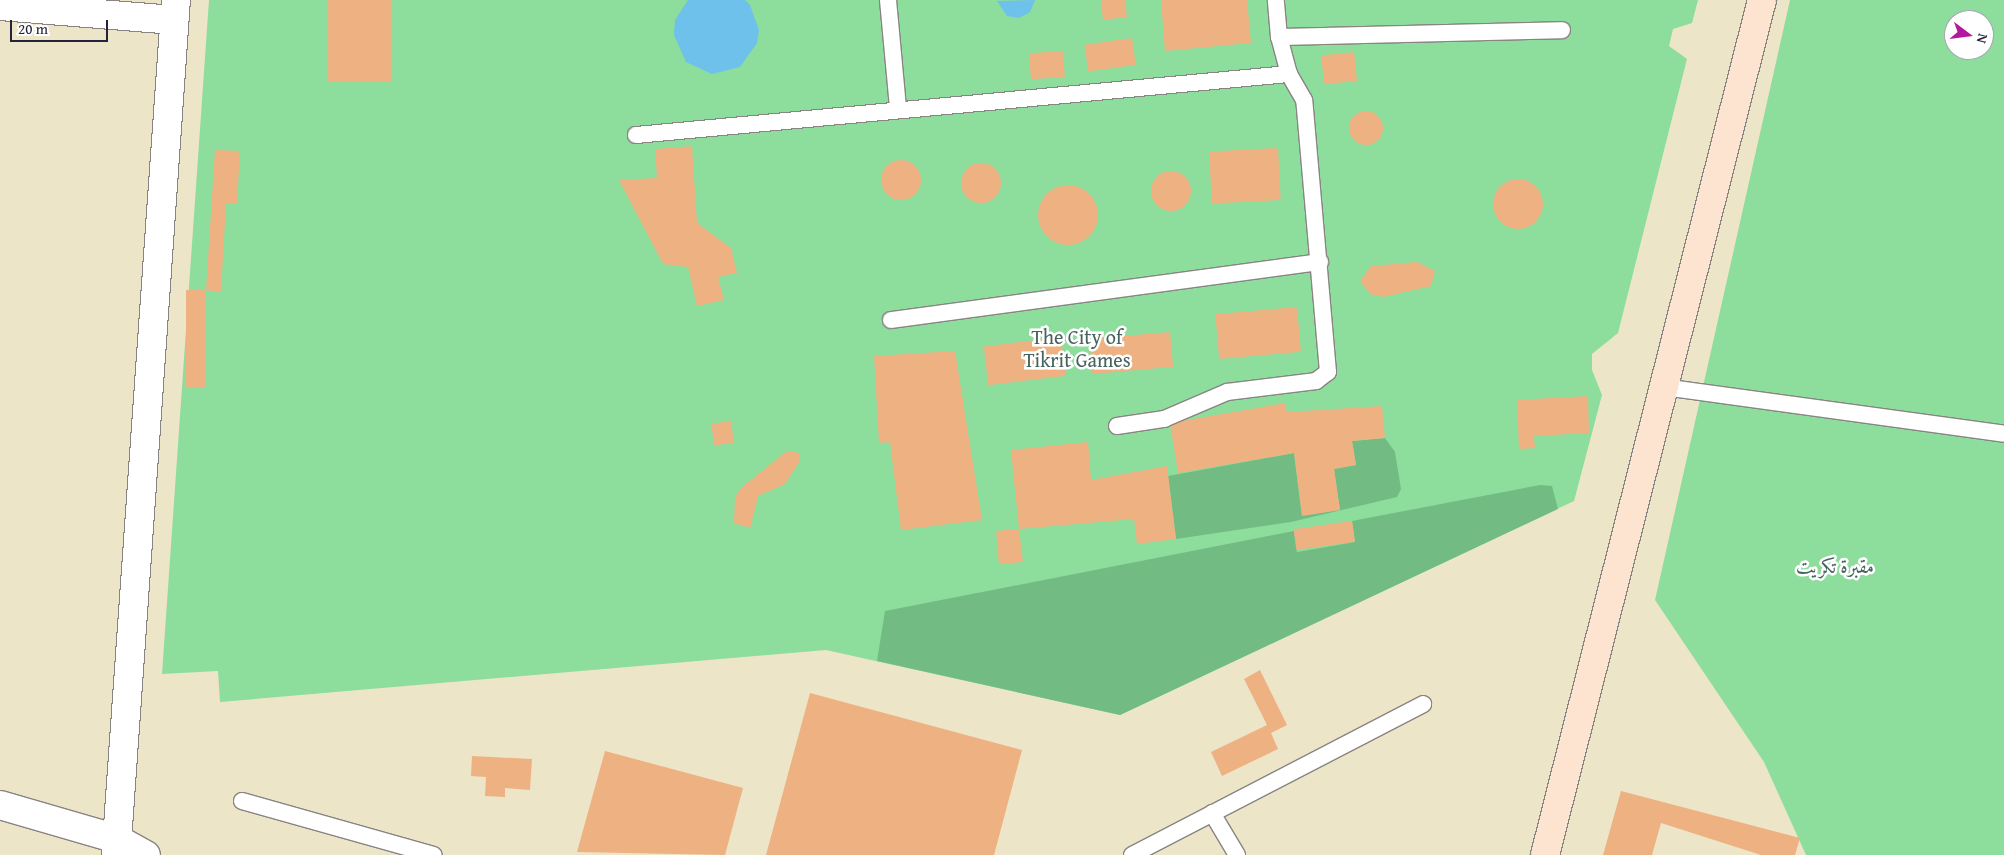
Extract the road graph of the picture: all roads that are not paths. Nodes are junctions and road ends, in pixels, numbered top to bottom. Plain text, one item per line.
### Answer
1 (888, 0) edge
2 (1276, 0) edge
3 (1762, 0) edge
4 (0, 6) edge
5 (175, 10) edge
6 (1562, 30) dead end
7 (1279, 37) junction
8 (1290, 74) junction
9 (898, 107) junction
10 (636, 135) dead end
11 (1320, 262) junction
12 (891, 320) dead end
13 (1663, 388) junction
14 (1117, 426) dead end
15 (2004, 434) edge
16 (1423, 704) dead end
17 (242, 801) dead end
18 (0, 805) edge
19 (1212, 814) junction
20 (117, 847) edge
21 (146, 855) edge
22 (434, 855) edge
23 (1132, 855) edge
24 (1237, 855) edge
25 (1545, 855) edge

1 - 9 lane
2 - 7 lane
3 - 13 street
4 - 5 street
5 - 20 street
6 - 7 lane
7 - 8 lane
8 - 9 lane
8 - 11 lane
9 - 10 lane
11 - 12 lane
11 - 14 lane
13 - 15 lane
13 - 25 street
16 - 19 lane
17 - 22 lane
18 - 20 street
19 - 23 lane
19 - 24 lane
20 - 21 street

